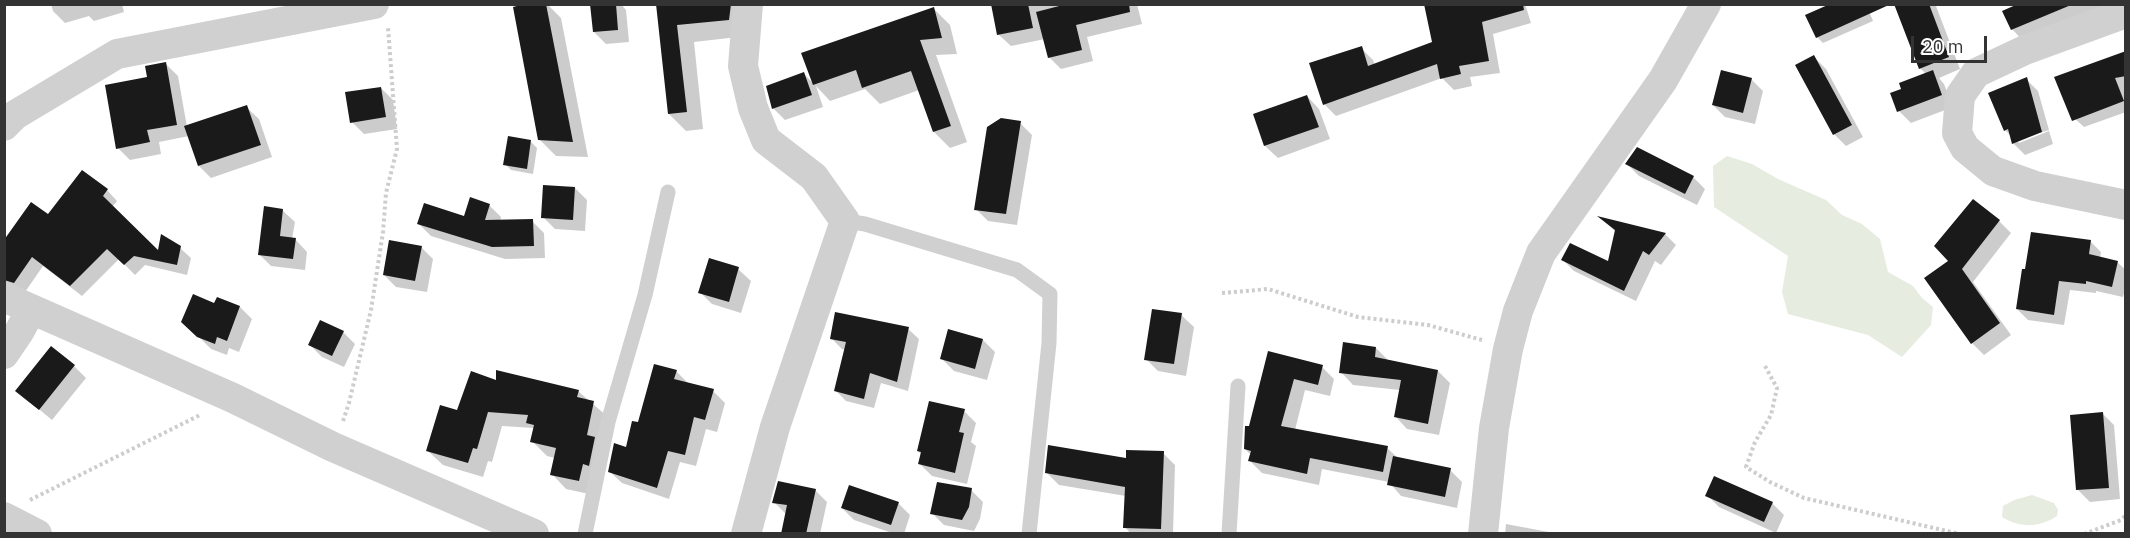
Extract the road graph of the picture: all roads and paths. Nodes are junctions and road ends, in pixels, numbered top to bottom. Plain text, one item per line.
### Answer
1 (748, 4) edge
2 (1710, 6) edge
3 (381, 10) edge
4 (2126, 13) edge
5 (4, 126) edge
6 (668, 192) dead end
7 (2126, 205) edge
8 (845, 221) junction
9 (1222, 293) dead end
10 (18, 303) edge
11 (1508, 349) junction
12 (4, 354) edge
13 (1765, 366) dead end
14 (1238, 386) dead end
15 (233, 398) junction
16 (333, 447) junction
17 (15, 510) edge
18 (2126, 515) edge
19 (1930, 528) junction
20 (37, 534) edge
21 (534, 534) edge
22 (585, 534) edge
23 (746, 534) edge
24 (1029, 534) edge
25 (1229, 534) edge
26 (1483, 534) edge
27 (1927, 534) edge
28 (1960, 534) edge
29 (2084, 534) edge

1 - 8 street
2 - 11 street
3 - 5 street
3 - 16 path
4 - 7 street
6 - 22 lane
8 - 23 street
8 - 24 lane
9 - 11 path
10 - 12 street
10 - 15 street
11 - 26 street
13 - 19 path
14 - 25 lane
15 - 16 street
15 - 17 path
16 - 21 street
17 - 20 street
18 - 29 path
19 - 27 path
19 - 28 path

